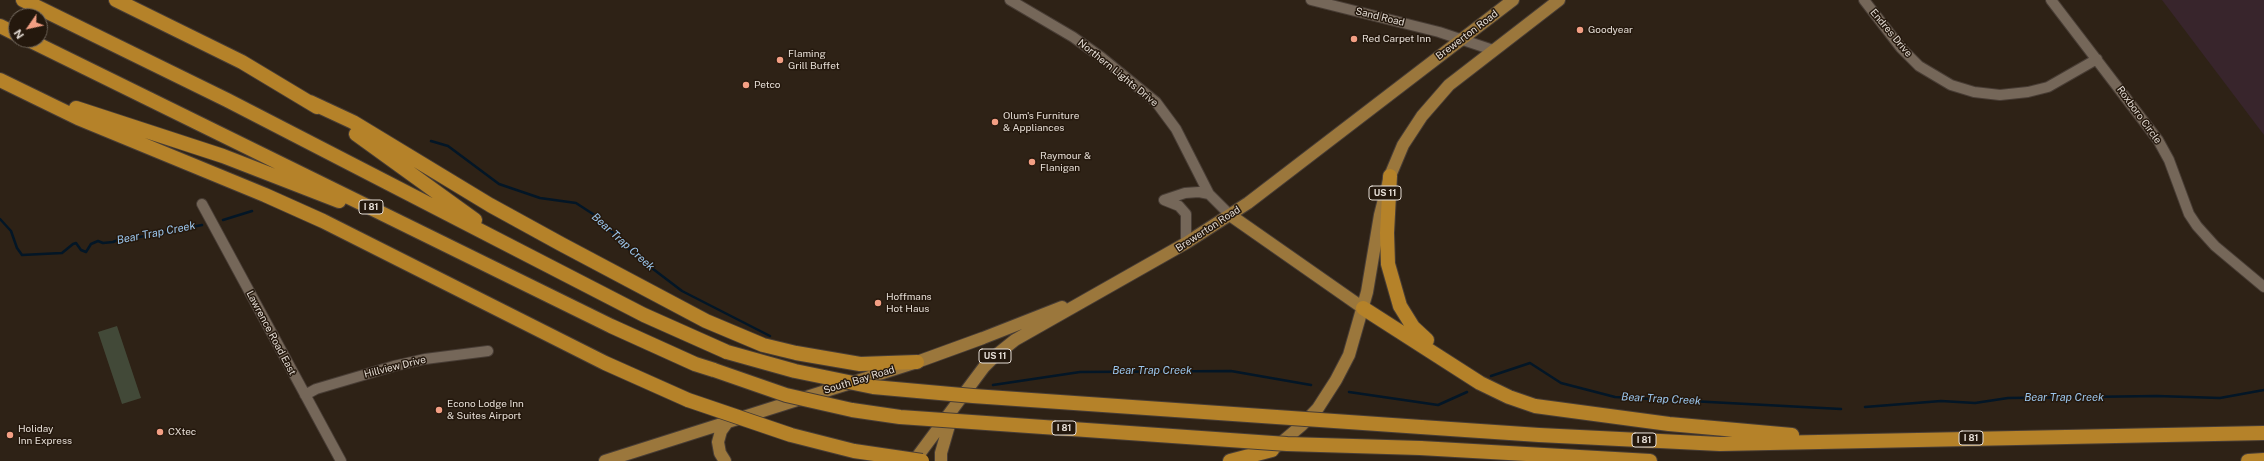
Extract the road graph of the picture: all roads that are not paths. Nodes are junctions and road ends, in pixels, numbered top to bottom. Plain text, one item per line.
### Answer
1 (23, 0) edge
2 (116, 0) edge
3 (1010, 0) edge
4 (1312, 0) edge
5 (1513, 0) edge
6 (1559, 0) edge
7 (1864, 0) edge
8 (2051, 0) edge
9 (1461, 39) junction
10 (45, 48) edge
11 (1493, 50) junction
12 (2097, 59) junction
13 (0, 75) edge
14 (0, 80) edge
15 (310, 102) junction
16 (1390, 176) junction
17 (1209, 194) junction
18 (202, 204) dead end
19 (1230, 215) junction
20 (423, 233) junction
21 (1186, 243) junction
22 (512, 248) junction
23 (2264, 287) edge
24 (1109, 288) junction
25 (1363, 308) junction
26 (488, 351) dead end
27 (917, 362) junction
28 (1455, 366) junction
29 (305, 395) junction
30 (954, 407) junction
31 (728, 420) junction
32 (2264, 433) edge
33 (1868, 441) junction
34 (1272, 450) junction
35 (2264, 460) edge
36 (341, 461) edge
37 (605, 461) edge
38 (725, 461) edge
39 (914, 461) edge
40 (922, 461) edge
41 (941, 461) edge
42 (1230, 461) edge
43 (1255, 461) edge
44 (1650, 461) edge
45 (2248, 461) edge

1 - 22 highway, I 81
2 - 15 highway
3 - 17 street, Northern Lights Drive
4 - 9 street, Sand Road
5 - 9 main road, Brewerton Road / US 11
6 - 11 main road, US 11
7 - 12 street, Endres Drive
8 - 12 street, Roxboro Circle
9 - 11 street, Sand Road
9 - 19 main road, Brewerton Road / US 11
10 - 20 highway, I 81
11 - 16 main road, US 11
12 - 23 street, Roxboro Circle
13 - 20 highway
14 - 40 highway, bridge
15 - 22 highway
15 - 27 highway
16 - 25 main road, US 11
16 - 28 highway
17 - 19 street, Northern Lights Drive
17 - 21 street
18 - 29 street, Lawrence Road East
19 - 21 main road, Brewerton Road / US 11
19 - 25 main road
20 - 44 highway, I 81, bridge
21 - 24 main road, Brewerton Road / US 11
22 - 33 highway, I 81, bridge
24 - 27 main road, South Bay Road
24 - 30 main road, Brewerton Road / US 11
25 - 28 highway
25 - 34 main road, US 11
26 - 29 street, Hillview Drive
27 - 31 main road, South Bay Road
28 - 33 highway
29 - 36 street, Lawrence Road East
30 - 39 main road, Brewerton Road / US 11
30 - 41 main road
31 - 37 main road, South Bay Road
31 - 38 main road
32 - 33 highway, I 81
34 - 42 highway
34 - 43 main road, US 11
35 - 45 highway

